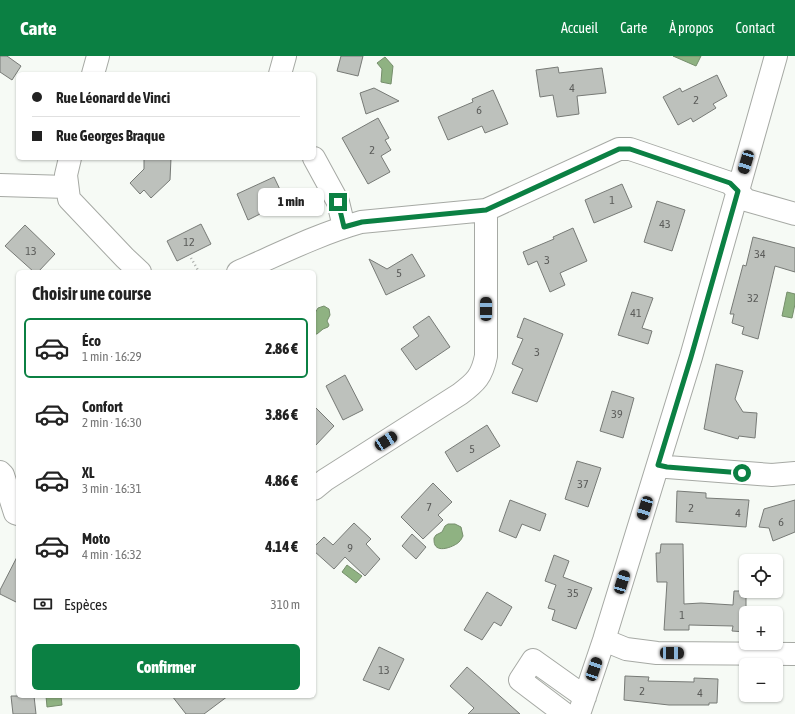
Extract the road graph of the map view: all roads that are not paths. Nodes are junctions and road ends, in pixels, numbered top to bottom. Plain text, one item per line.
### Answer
1 (98, 56) edge
2 (285, 56) edge
3 (776, 56) edge
4 (94, 72) edge
5 (281, 72) edge
6 (70, 160) edge
7 (315, 160) edge
8 (0, 185) edge
9 (67, 187) junction
10 (738, 191) junction
11 (486, 210) junction
12 (795, 214) edge
13 (344, 227) junction
14 (138, 270) edge
15 (243, 270) edge
16 (658, 465) junction
17 (0, 472) edge
18 (795, 473) edge
19 (316, 487) edge
20 (16, 513) edge
21 (604, 640) junction
22 (795, 654) edge
23 (582, 706) edge
24 (565, 714) edge

1 - 4 street
2 - 5 street
3 - 10 street
6 - 9 street
7 - 13 street
8 - 9 street
9 - 14 street
10 - 11 street
10 - 12 street
10 - 16 street
11 - 13 street
11 - 19 street
13 - 15 street
16 - 18 street
16 - 21 street
17 - 20 street
21 - 22 street
21 - 23 street
23 - 24 street

